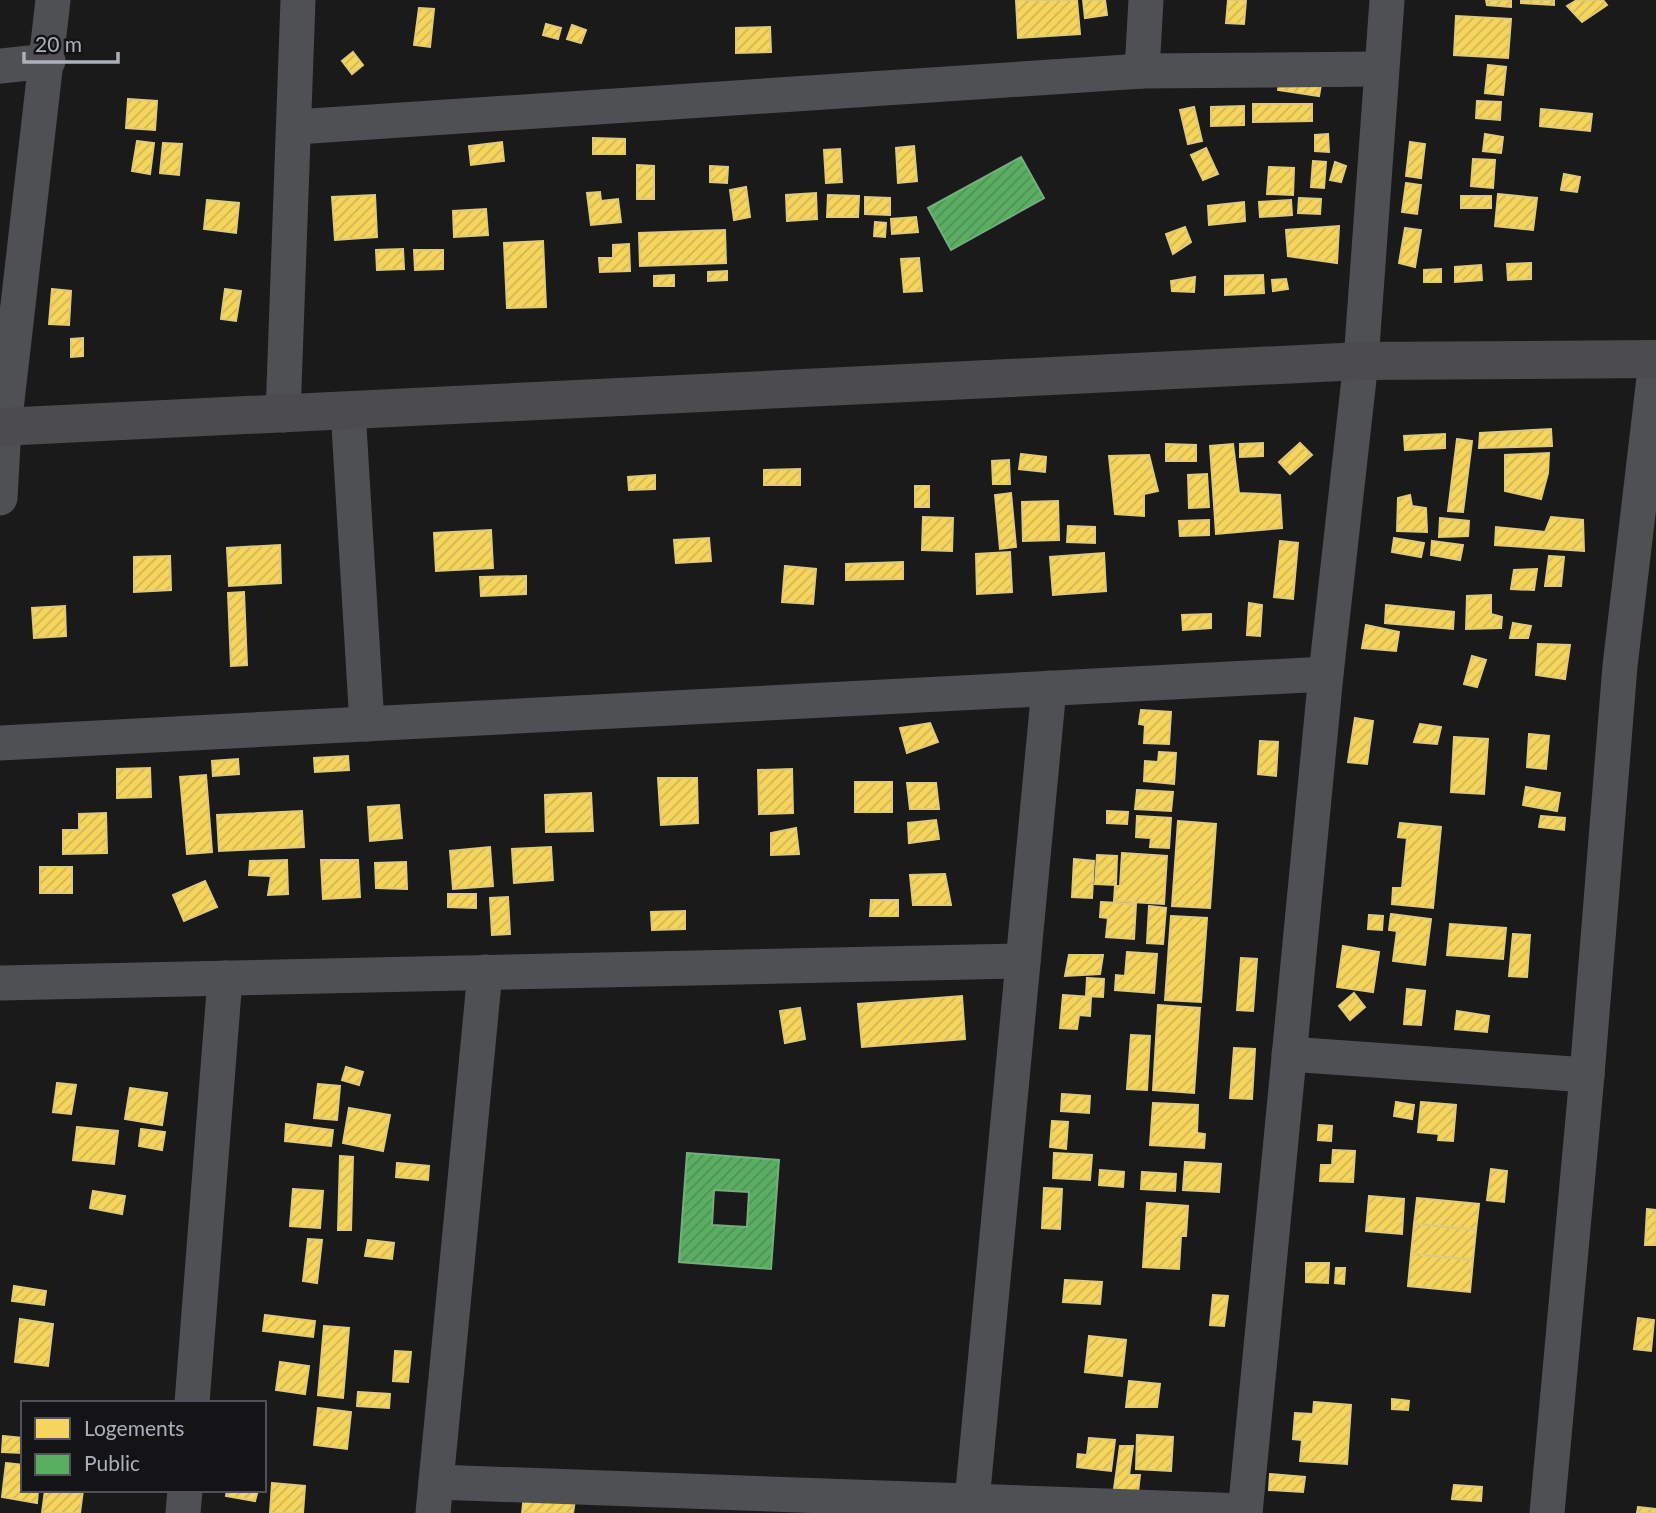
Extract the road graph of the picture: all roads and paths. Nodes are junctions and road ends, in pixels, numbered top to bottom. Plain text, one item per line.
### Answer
1 (53, 0) edge
2 (299, 0) edge
3 (1146, 0) edge
4 (1387, 0) edge
5 (48, 61) junction
6 (0, 66) edge
7 (1381, 69) junction
8 (1142, 71) junction
9 (296, 127) junction
10 (1656, 360) edge
11 (1361, 361) junction
12 (348, 410) junction
13 (284, 415) junction
14 (2, 427) edge
15 (0, 498) edge
16 (1326, 674) junction
17 (1049, 688) junction
18 (367, 724) junction
19 (0, 743) edge
20 (1023, 961) junction
21 (485, 972) junction
22 (225, 978) junction
23 (0, 983) edge
24 (1289, 1054) junction
25 (1587, 1075) junction
26 (192, 1401) edge
27 (185, 1492) edge
28 (434, 1497) edge
29 (972, 1501) junction
30 (1245, 1512) edge
31 (183, 1513) edge
32 (1547, 1513) edge

1 - 5 street
2 - 9 street
3 - 8 street
4 - 7 street
5 - 6 street
5 - 14 street
7 - 8 street
7 - 11 street
8 - 9 street
9 - 13 street
10 - 11 main road
10 - 25 street
11 - 12 main road
11 - 16 street
12 - 13 main road
12 - 18 street
13 - 14 main road
14 - 15 street
16 - 17 street
16 - 24 street
17 - 18 street
17 - 20 street
18 - 19 street
20 - 21 street
20 - 29 street
21 - 22 street
21 - 28 street
22 - 23 street
22 - 26 street
24 - 25 street
24 - 30 street
25 - 32 street
27 - 31 street
28 - 29 street
29 - 30 street

